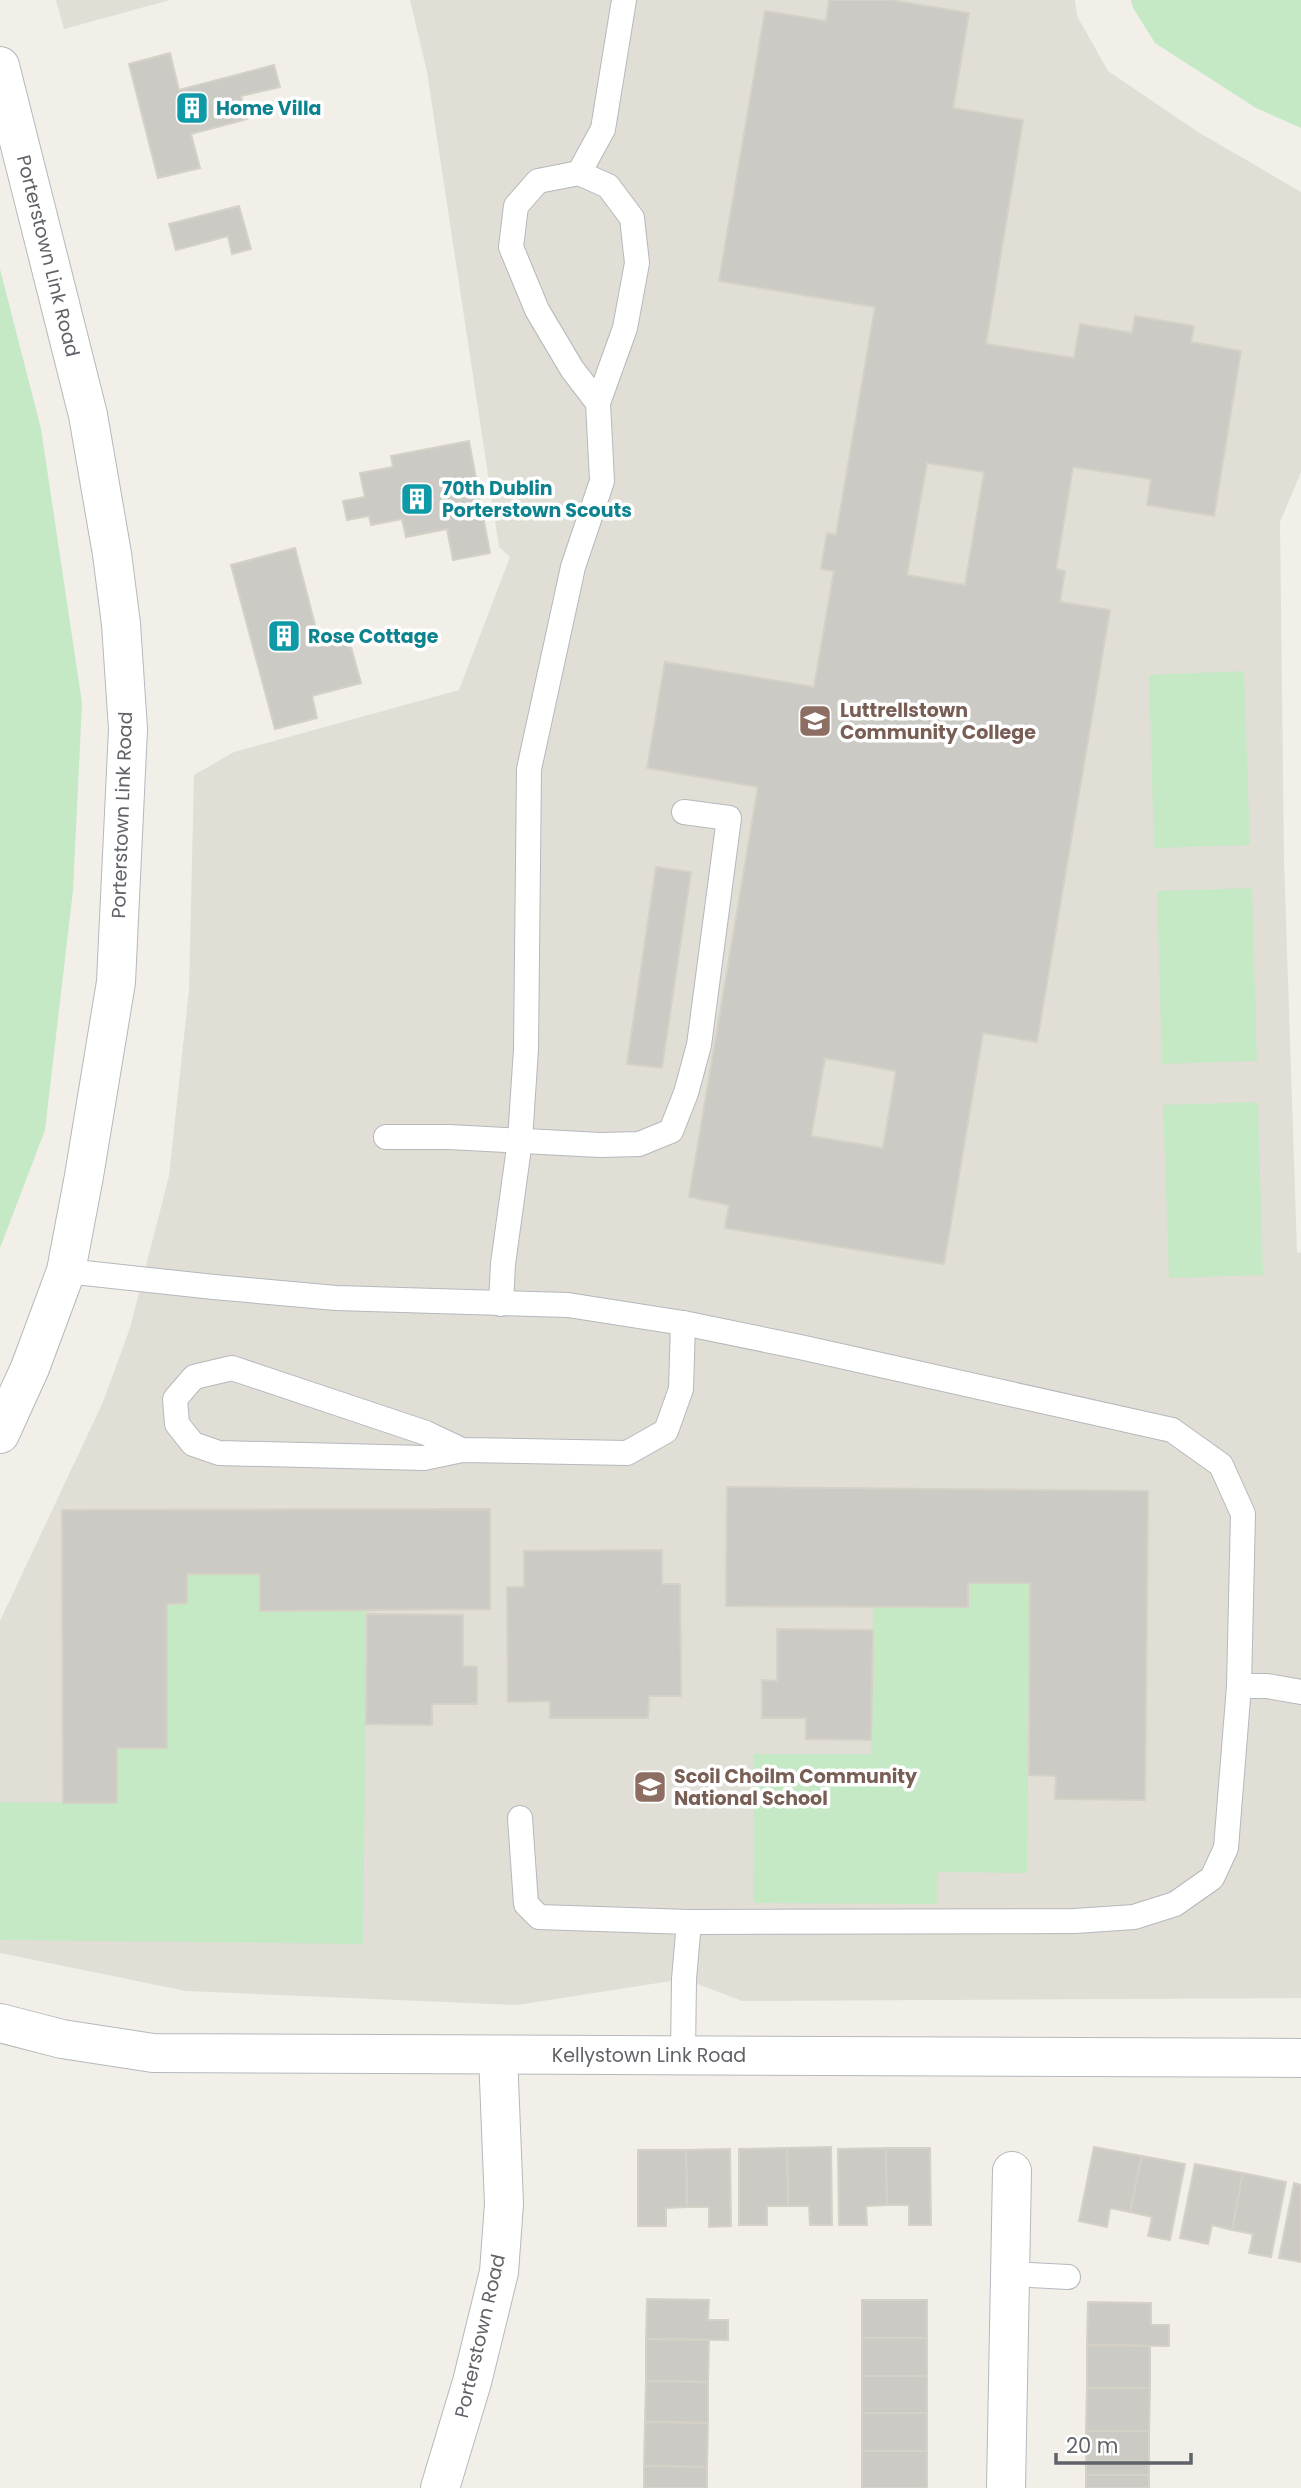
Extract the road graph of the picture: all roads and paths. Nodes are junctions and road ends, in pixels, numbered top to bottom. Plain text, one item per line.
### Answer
1 (624, 0) edge
2 (0, 66) edge
3 (579, 173) junction
4 (598, 403) junction
5 (684, 811) dead end
6 (386, 1137) dead end
7 (520, 1140) junction
8 (66, 1270) junction
9 (502, 1304) junction
10 (683, 1323) junction
11 (0, 1434) edge
12 (462, 1450) junction
13 (1239, 1686) junction
14 (1301, 1692) edge
15 (520, 1818) dead end
16 (689, 1922) junction
17 (0, 2023) edge
18 (683, 2054) junction
19 (498, 2055) junction
20 (1301, 2058) edge
21 (1012, 2171) dead end
22 (1010, 2274) junction
23 (1068, 2277) dead end
24 (440, 2488) edge
25 (1006, 2488) edge

1 - 3 lane
2 - 8 street, Porterstown Link Road
3 - 4 lane
3 - 4 lane
4 - 7 lane
5 - 7 lane
6 - 7 lane
7 - 9 lane
8 - 9 lane
8 - 11 street, Porterstown Link Road
9 - 10 lane
10 - 12 lane
10 - 13 lane
12 - 12 lane
13 - 14 lane
13 - 16 lane
15 - 16 lane
16 - 18 lane
17 - 19 street, Kellystown Link Road
18 - 19 street, Kellystown Link Road
18 - 20 street, Kellystown Link Road
19 - 24 street, Porterstown Road
21 - 22 street
22 - 23 lane
22 - 25 street

